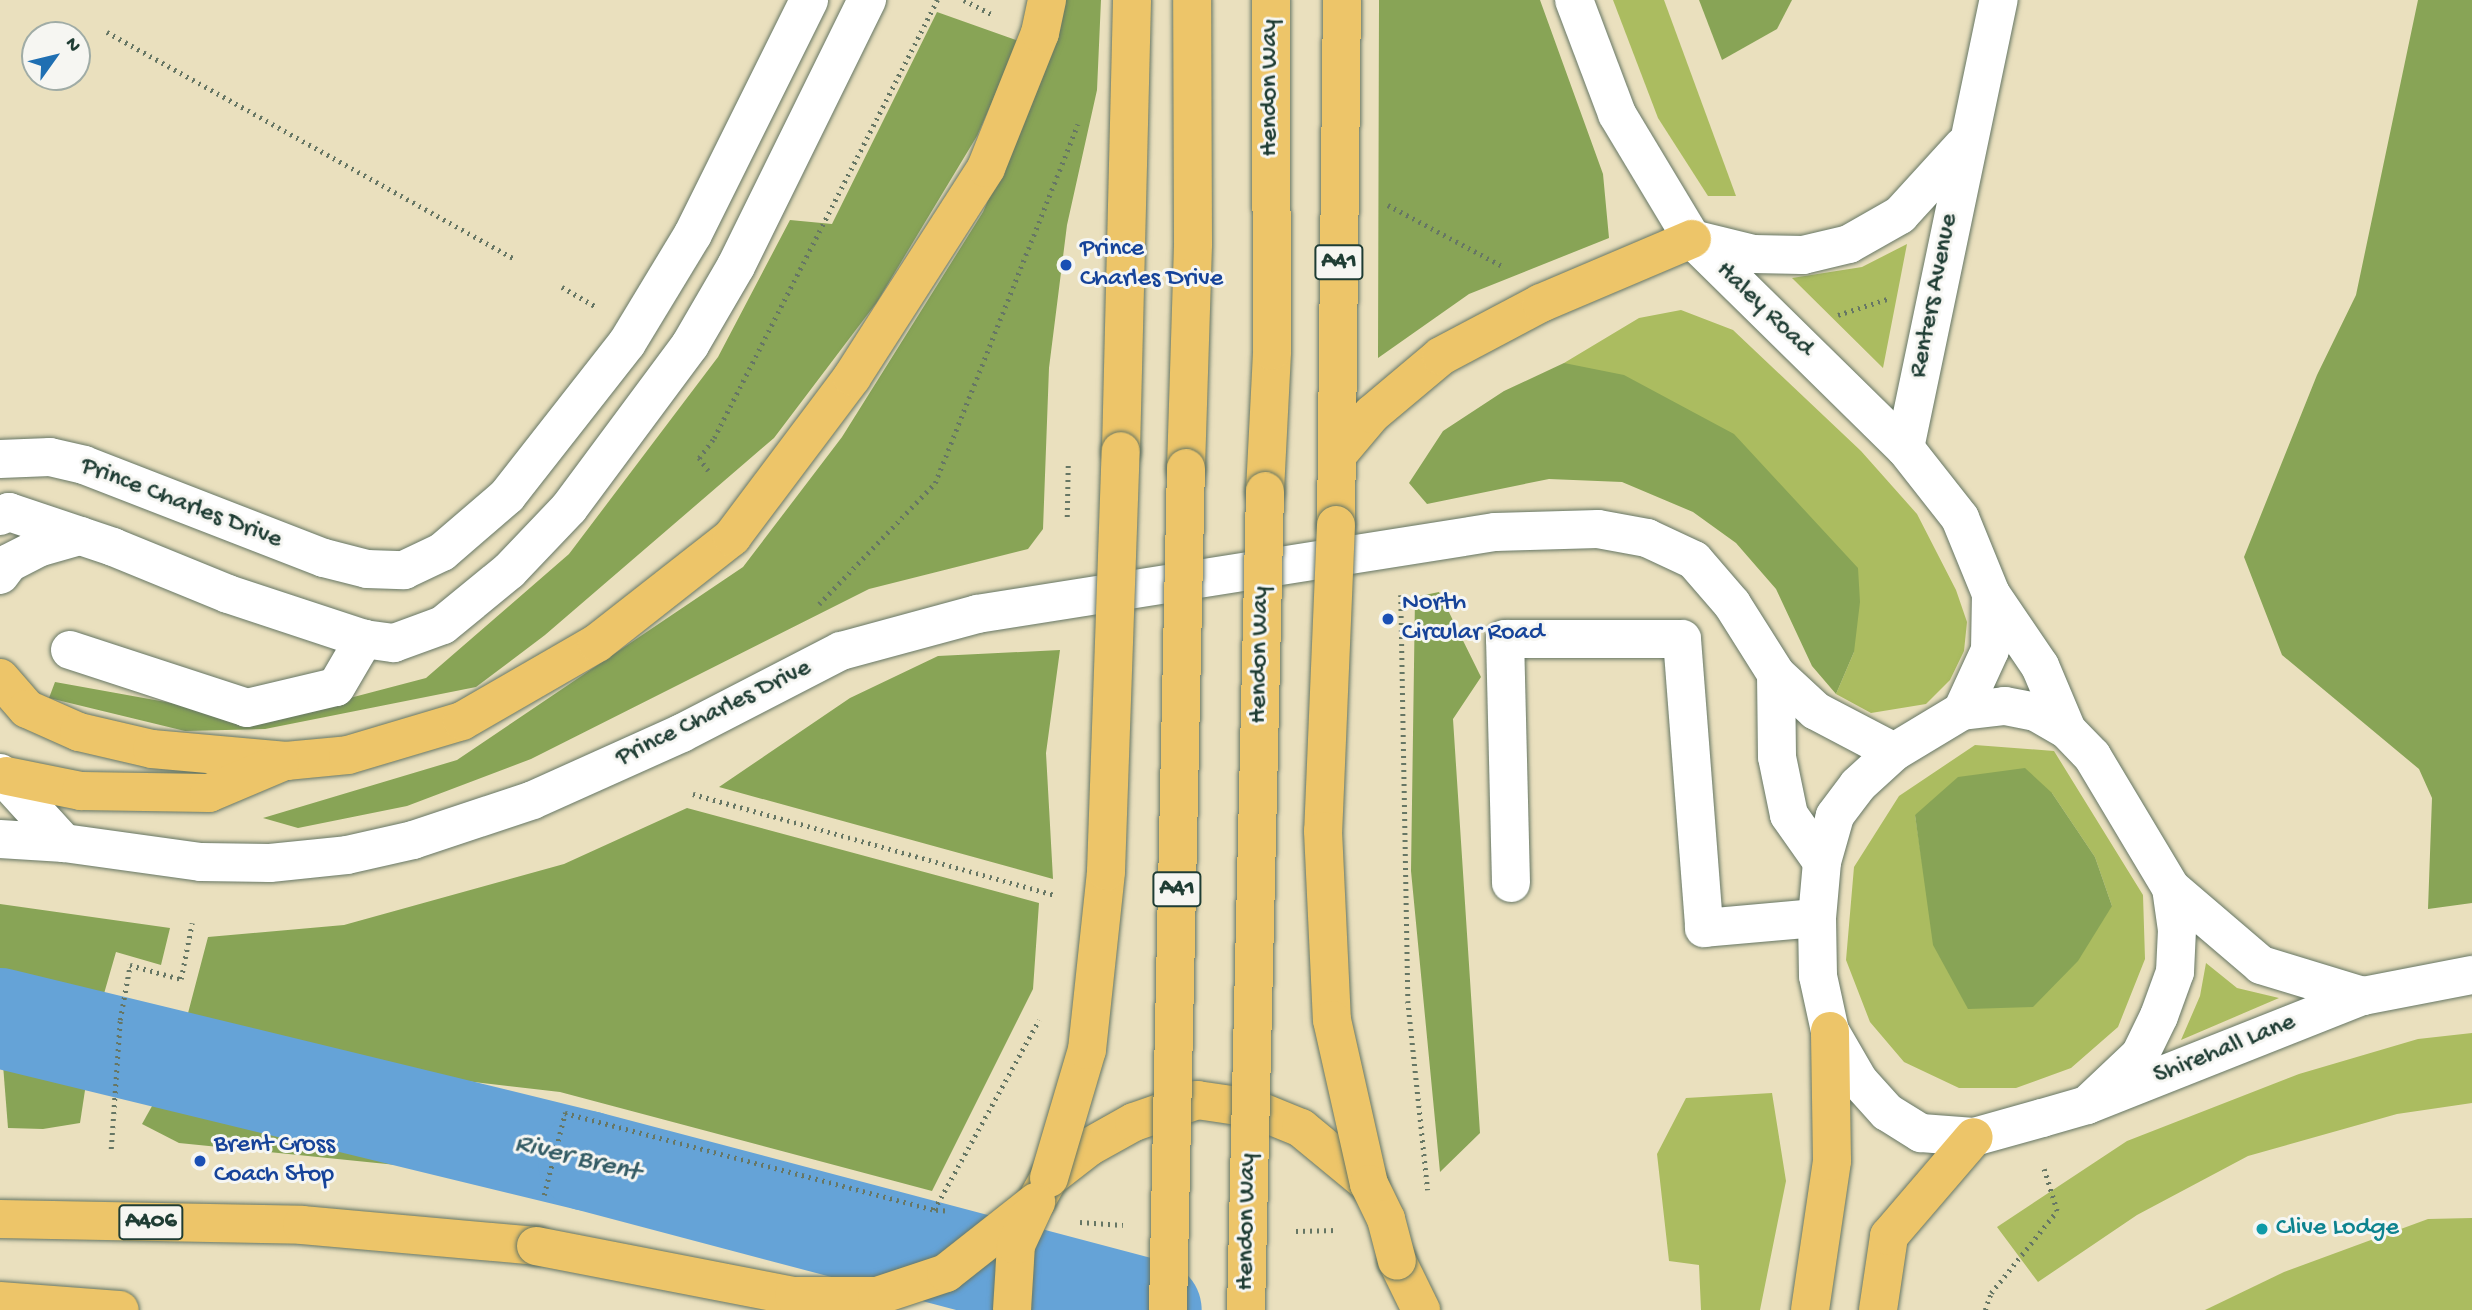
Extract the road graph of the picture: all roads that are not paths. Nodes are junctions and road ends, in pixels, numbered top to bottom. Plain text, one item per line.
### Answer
1 (809, 0) edge
2 (867, 0) edge
3 (1047, 0) edge
4 (1132, 0) edge
5 (1192, 0) edge
6 (1271, 0) edge
7 (1342, 0) edge
8 (1574, 0) edge
9 (1999, 0) edge
10 (1966, 143) junction
11 (1692, 239) junction
12 (1905, 448) junction
13 (1339, 453) junction
14 (0, 459) edge
15 (0, 516) edge
16 (80, 536) junction
17 (0, 575) edge
18 (1991, 594) junction
19 (365, 639) junction
20 (70, 650) dead end
21 (1776, 674) junction
22 (0, 678) edge
23 (1962, 711) junction
24 (2067, 730) junction
25 (1894, 752) junction
26 (286, 761) junction
27 (3, 774) edge
28 (0, 839) edge
29 (64, 843) junction
30 (1822, 862) junction
31 (1511, 883) dead end
32 (2171, 888) junction
33 (1817, 918) junction
34 (2472, 975) edge
35 (2363, 996) junction
36 (1830, 1031) junction
37 (2087, 1105) junction
38 (1973, 1137) junction
39 (1369, 1184) junction
40 (1042, 1190) junction
41 (0, 1219) edge
42 (1397, 1261) junction
43 (0, 1301) edge
44 (120, 1310) edge
45 (1012, 1310) edge
46 (1168, 1310) edge
47 (1245, 1310) edge
48 (1403, 1310) edge
49 (1421, 1310) edge
50 (1810, 1310) edge
51 (1878, 1310) edge

1 - 14 street, Prince Charles Drive
2 - 19 street
3 - 26 highway
4 - 40 highway, bridge
5 - 46 highway, A41, bridge
6 - 47 highway, Hendon Way, bridge
7 - 13 highway, A41
8 - 11 street, Haley Road
9 - 10 street, Renters Avenue
10 - 11 street, Renters Avenue
10 - 12 street, Renters Avenue
11 - 12 street, Haley Road
11 - 13 highway
12 - 18 street, Haley Road
13 - 39 highway, A41, bridge
15 - 16 street
16 - 17 street
16 - 19 street
18 - 23 street, Haley Road
18 - 24 street, Haley Road
19 - 20 street
21 - 25 street, Prince Charles Drive
21 - 29 street, Prince Charles Drive
21 - 30 street
22 - 26 highway
23 - 24 street
23 - 25 street
24 - 32 street
25 - 30 street
26 - 27 highway
27 - 29 street
28 - 29 street, Prince Charles Drive
30 - 33 street
31 - 33 street
32 - 35 street, Shirehall Lane
32 - 37 street
33 - 36 street
34 - 35 street, Shirehall Lane
35 - 37 street, Shirehall Lane
36 - 38 street
36 - 50 highway
37 - 38 street, Shirehall Lane
38 - 51 highway
39 - 40 highway, bridge
39 - 42 highway, bridge
40 - 41 highway, A406, bridge
40 - 45 highway, bridge
42 - 48 highway
42 - 49 highway
43 - 44 highway

